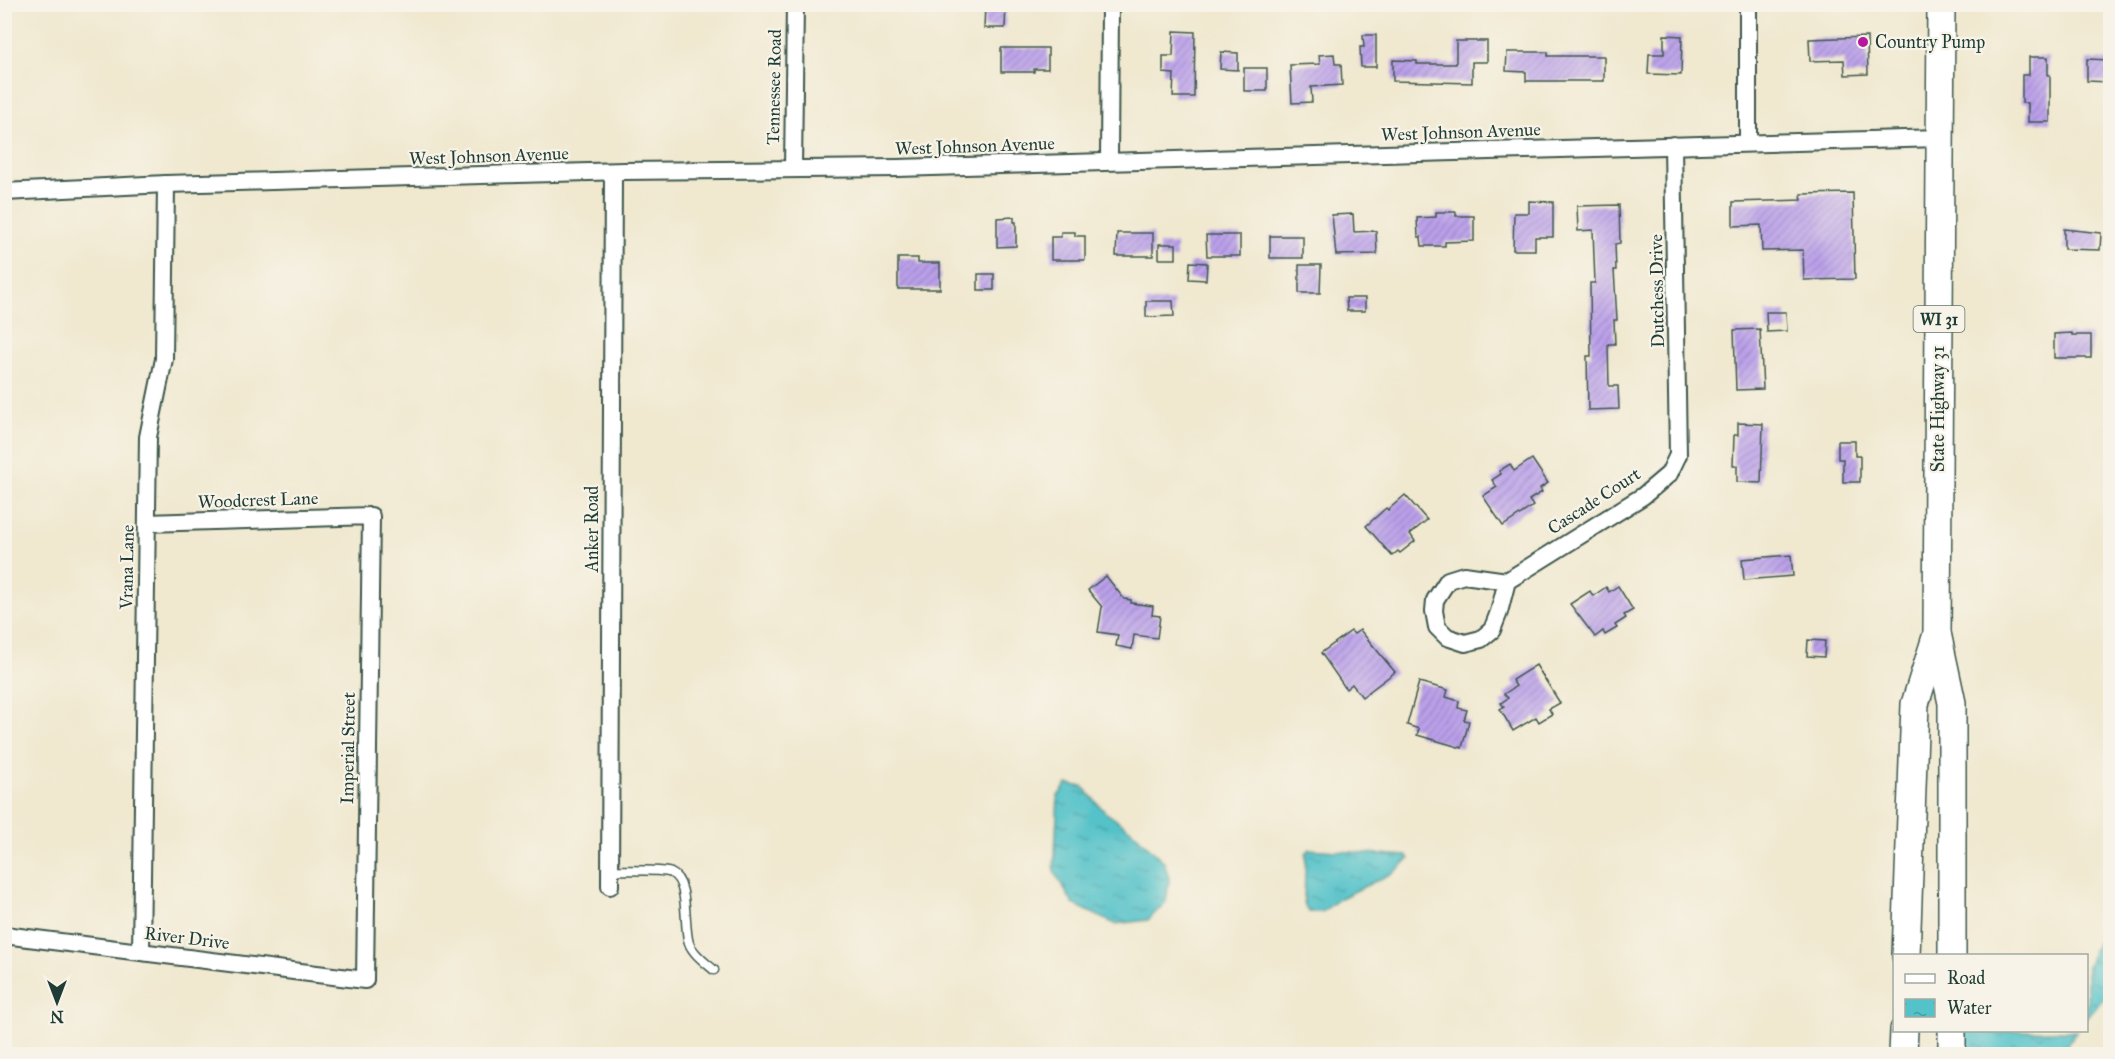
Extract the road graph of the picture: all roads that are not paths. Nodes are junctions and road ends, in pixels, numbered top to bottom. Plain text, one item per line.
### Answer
1 (795, 4) edge
2 (1110, 4) edge
3 (1748, 4) edge
4 (1941, 4) edge
5 (1940, 138) junction
6 (1748, 142) junction
7 (1673, 145) junction
8 (1109, 161) junction
9 (793, 170) junction
10 (613, 172) junction
11 (166, 184) junction
12 (8, 192) edge
13 (1679, 437) joint
14 (371, 516) joint
15 (147, 523) junction
16 (1507, 580) junction
17 (1937, 633) junction
18 (610, 878) joint
19 (4, 935) edge
20 (141, 952) junction
21 (1906, 954) edge
22 (1953, 954) edge
23 (714, 970) dead end
24 (365, 980) joint
25 (1952, 1032) edge
26 (1952, 1054) edge

1 - 9 street, Tennessee Road
2 - 8 street
3 - 6 street
4 - 5 main road, State Highway 31 / WI 31
5 - 6 street, West Johnson Avenue
5 - 17 main road, State Highway 31 / WI 31
6 - 7 street, West Johnson Avenue
7 - 8 street, West Johnson Avenue
7 - 13 street, Dutchess Drive
8 - 9 street, West Johnson Avenue
9 - 10 street, West Johnson Avenue
10 - 11 street, West Johnson Avenue
10 - 18 street, Anker Road
11 - 12 street, West Johnson Avenue
11 - 15 street, Vrana Lane
13 - 16 street, Cascade Court
14 - 15 street, Woodcrest Lane
14 - 24 street, Imperial Street
15 - 20 street, Vrana Lane
16 - 16 street
17 - 21 main road, State Highway 31 / WI 31
17 - 22 main road, State Highway 31 / WI 31
18 - 23 lane
19 - 20 street, River Drive
20 - 24 street, River Drive
25 - 26 main road

